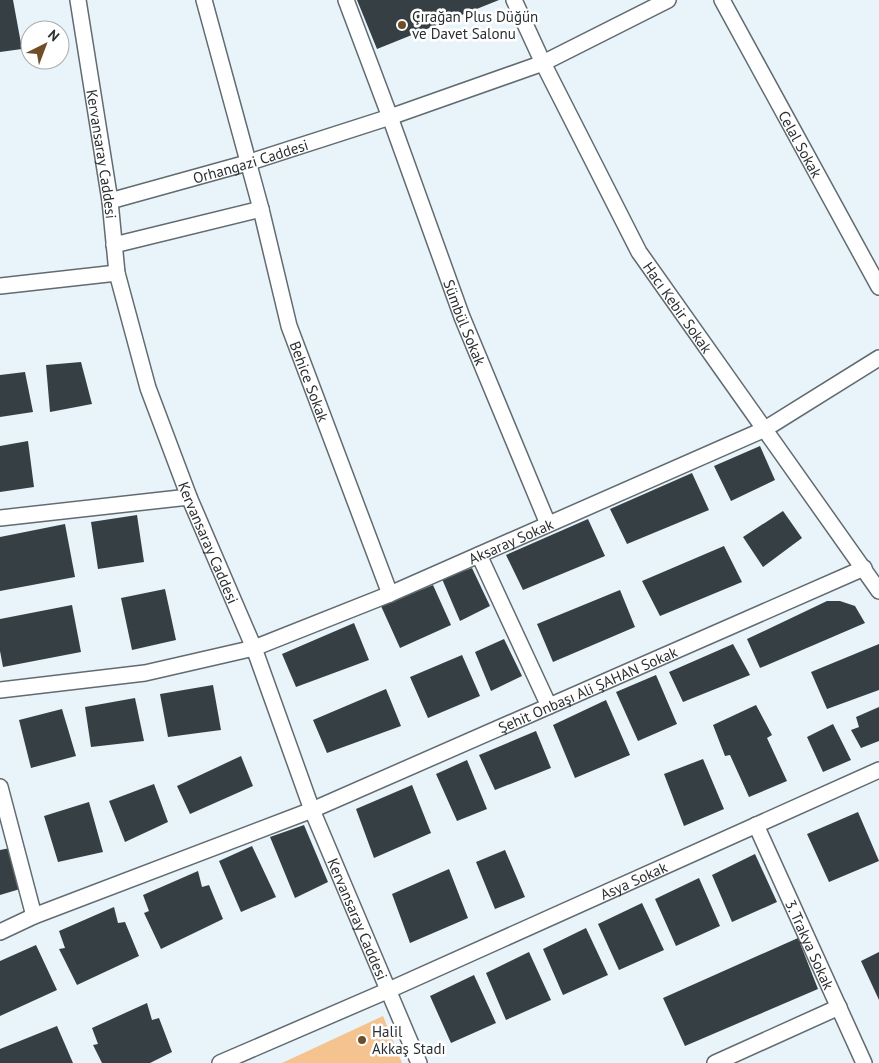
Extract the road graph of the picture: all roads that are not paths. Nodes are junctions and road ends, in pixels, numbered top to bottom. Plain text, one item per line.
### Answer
1 (78, 0) edge
2 (204, 0) edge
3 (346, 0) edge
4 (514, 0) edge
5 (668, 0) edge
6 (722, 0) edge
7 (543, 63) junction
8 (390, 117) junction
9 (247, 163) junction
10 (110, 201) junction
11 (261, 209) junction
12 (114, 245) junction
13 (117, 273) junction
14 (0, 286) edge
15 (879, 287) edge
16 (879, 358) edge
17 (765, 428) junction
18 (189, 497) junction
19 (0, 518) edge
20 (548, 524) junction
21 (479, 555) junction
22 (864, 568) junction
23 (879, 590) edge
24 (390, 594) junction
25 (254, 648) junction
26 (0, 690) edge
27 (549, 706) junction
28 (879, 770) edge
29 (0, 786) edge
30 (312, 810) junction
31 (756, 826) junction
32 (34, 916) junction
33 (0, 932) edge
34 (388, 990) junction
35 (839, 1007) junction
36 (220, 1063) edge
37 (419, 1063) edge
38 (715, 1063) edge
39 (864, 1063) edge

1 - 10 street, Kervansaray Caddesi
2 - 9 street, Behice Sokak
3 - 8 street, Sümbül Sokak
4 - 7 street, Hacı Kebir Sokak
5 - 7 street
6 - 15 street, Celal Sokak
7 - 8 street, Orhangazi Caddesi
7 - 17 street, Hacı Kebir Sokak
8 - 9 street, Orhangazi Caddesi
8 - 20 street, Sümbül Sokak
9 - 10 street, Orhangazi Caddesi
9 - 11 street, Behice Sokak
10 - 12 street, Kervansaray Caddesi
11 - 12 street
11 - 24 street, Behice Sokak
12 - 13 street, Kervansaray Caddesi
13 - 14 street
13 - 18 street, Kervansaray Caddesi
16 - 17 street, Aksaray Sokak
17 - 20 street, Aksaray Sokak
17 - 22 street, Hacı Kebir Sokak
18 - 19 street
18 - 25 street, Kervansaray Caddesi
20 - 21 street, Aksaray Sokak
21 - 24 street, Aksaray Sokak
21 - 27 street
22 - 23 street, Hacı Kebir Sokak
22 - 27 street, Şehit Onbaşı Ali ŞAHAN Sokak
24 - 25 street, Aksaray Sokak
25 - 26 street, Aksaray Sokak
25 - 30 street, Kervansaray Caddesi
27 - 30 street, Şehit Onbaşı Ali ŞAHAN Sokak
28 - 31 street, Asya Sokak
29 - 32 street
30 - 32 street, Şehit Onbaşı Ali ŞAHAN Sokak
30 - 34 street, Kervansaray Caddesi
31 - 34 street, Asya Sokak
31 - 35 street, 3. Trakya Sokak
32 - 33 street, Şehit Onbaşı Ali ŞAHAN Sokak
34 - 36 street, Asya Sokak
34 - 37 street, Kervansaray Caddesi
35 - 38 street
35 - 39 street, 3. Trakya Sokak

